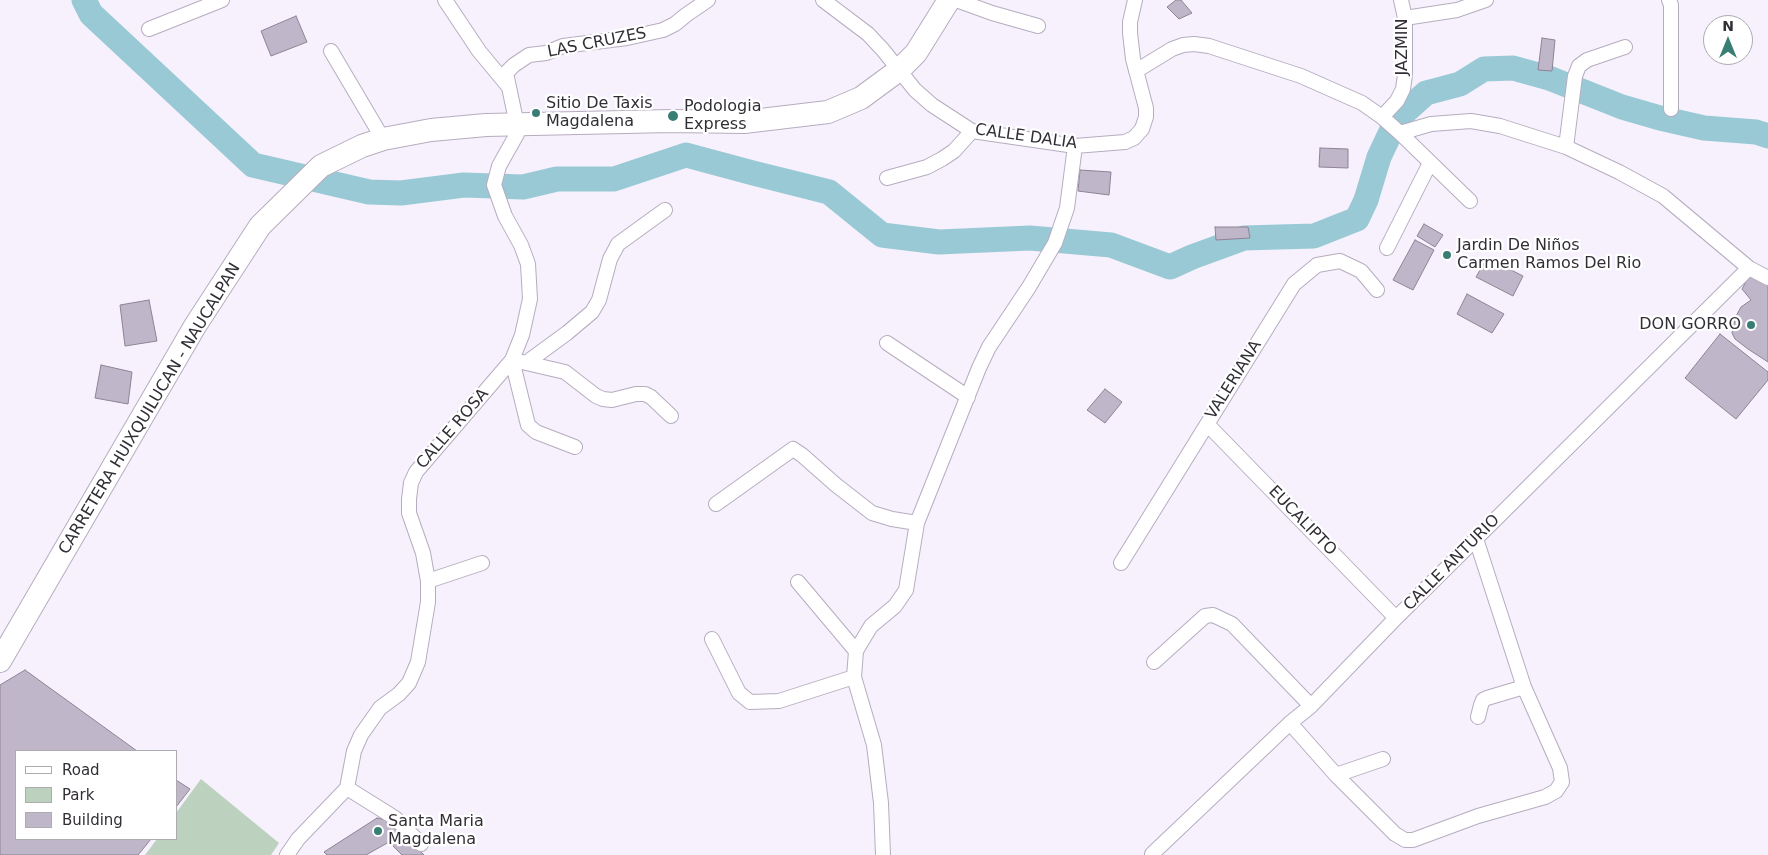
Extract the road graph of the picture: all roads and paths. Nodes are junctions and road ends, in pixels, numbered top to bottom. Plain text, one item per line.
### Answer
1 (222, 0) edge
2 (445, 0) edge
3 (708, 0) edge
4 (823, 0) edge
5 (949, 0) edge
6 (956, 0) edge
7 (1135, 0) edge
8 (1401, 0) edge
9 (1486, 0) edge
10 (1669, 0) edge
11 (1405, 18) junction
12 (1038, 26) dead end
13 (149, 29) dead end
14 (1625, 47) dead end
15 (331, 52) dead end
16 (899, 70) junction
17 (1136, 70) junction
18 (508, 86) junction
19 (1671, 109) dead end
20 (1382, 118) junction
21 (517, 125) junction
22 (972, 131) junction
23 (1400, 133) junction
24 (383, 139) junction
25 (1075, 146) junction
26 (1566, 147) junction
27 (1430, 163) junction
28 (886, 178) dead end
29 (1470, 201) dead end
30 (665, 210) dead end
31 (1387, 248) dead end
32 (1749, 268) junction
33 (1768, 278) edge
34 (1376, 290) dead end
35 (887, 344) dead end
36 (512, 360) junction
37 (526, 362) junction
38 (968, 396) junction
39 (671, 416) dead end
40 (1207, 424) junction
41 (575, 447) dead end
42 (716, 504) dead end
43 (917, 523) junction
44 (1476, 539) junction
45 (482, 563) dead end
46 (1121, 563) dead end
47 (428, 581) junction
48 (798, 582) dead end
49 (1396, 618) junction
50 (712, 639) dead end
51 (856, 651) junction
52 (0, 661) edge
53 (1154, 662) dead end
54 (854, 677) junction
55 (1524, 687) junction
56 (1311, 706) junction
57 (1478, 717) dead end
58 (1290, 723) junction
59 (1383, 759) dead end
60 (1336, 775) junction
61 (347, 788) junction
62 (421, 844) dead end
63 (1152, 854) edge
64 (286, 855) edge
65 (883, 855) edge

1 - 13 street
2 - 18 street
3 - 18 street, LAS CRUZES
4 - 16 street, CALLE DALIA
5 - 16 main road, CARRETERA HUIXQUILUCAN - NAUCALPAN
6 - 12 street
7 - 17 street
8 - 11 street, JAZMIN
9 - 11 street
10 - 19 street
11 - 20 street, JAZMIN
14 - 26 street
15 - 24 street
16 - 21 main road, CARRETERA HUIXQUILUCAN - NAUCALPAN
16 - 22 street, CALLE DALIA
17 - 20 street
17 - 25 street, CALLE DALIA
18 - 21 street
20 - 23 street
21 - 24 main road, CARRETERA HUIXQUILUCAN - NAUCALPAN
21 - 36 street, CALLE ROSA
22 - 25 street, CALLE DALIA
22 - 28 street
23 - 26 street
23 - 27 street
24 - 52 main road, CARRETERA HUIXQUILUCAN - NAUCALPAN
25 - 38 street
26 - 32 street
27 - 29 street
27 - 31 street
30 - 37 street
32 - 33 street
32 - 44 street, CALLE ANTURIO
34 - 40 street, VALERIANA
35 - 38 street
36 - 37 street
36 - 41 street
36 - 47 street, CALLE ROSA
37 - 39 street
38 - 43 street
40 - 46 street, VALERIANA
40 - 49 street, EUCALIPTO
42 - 43 street
43 - 51 street
44 - 49 street, CALLE ANTURIO
44 - 55 street
45 - 47 street
47 - 61 street, CALLE ROSA
48 - 51 street
49 - 56 street, CALLE ANTURIO
50 - 54 street
51 - 54 street
53 - 56 street
54 - 65 street
55 - 57 street
55 - 60 street
56 - 58 street, CALLE ANTURIO
58 - 60 street
58 - 63 street, CALLE ANTURIO
59 - 60 street
61 - 62 street
61 - 64 street

